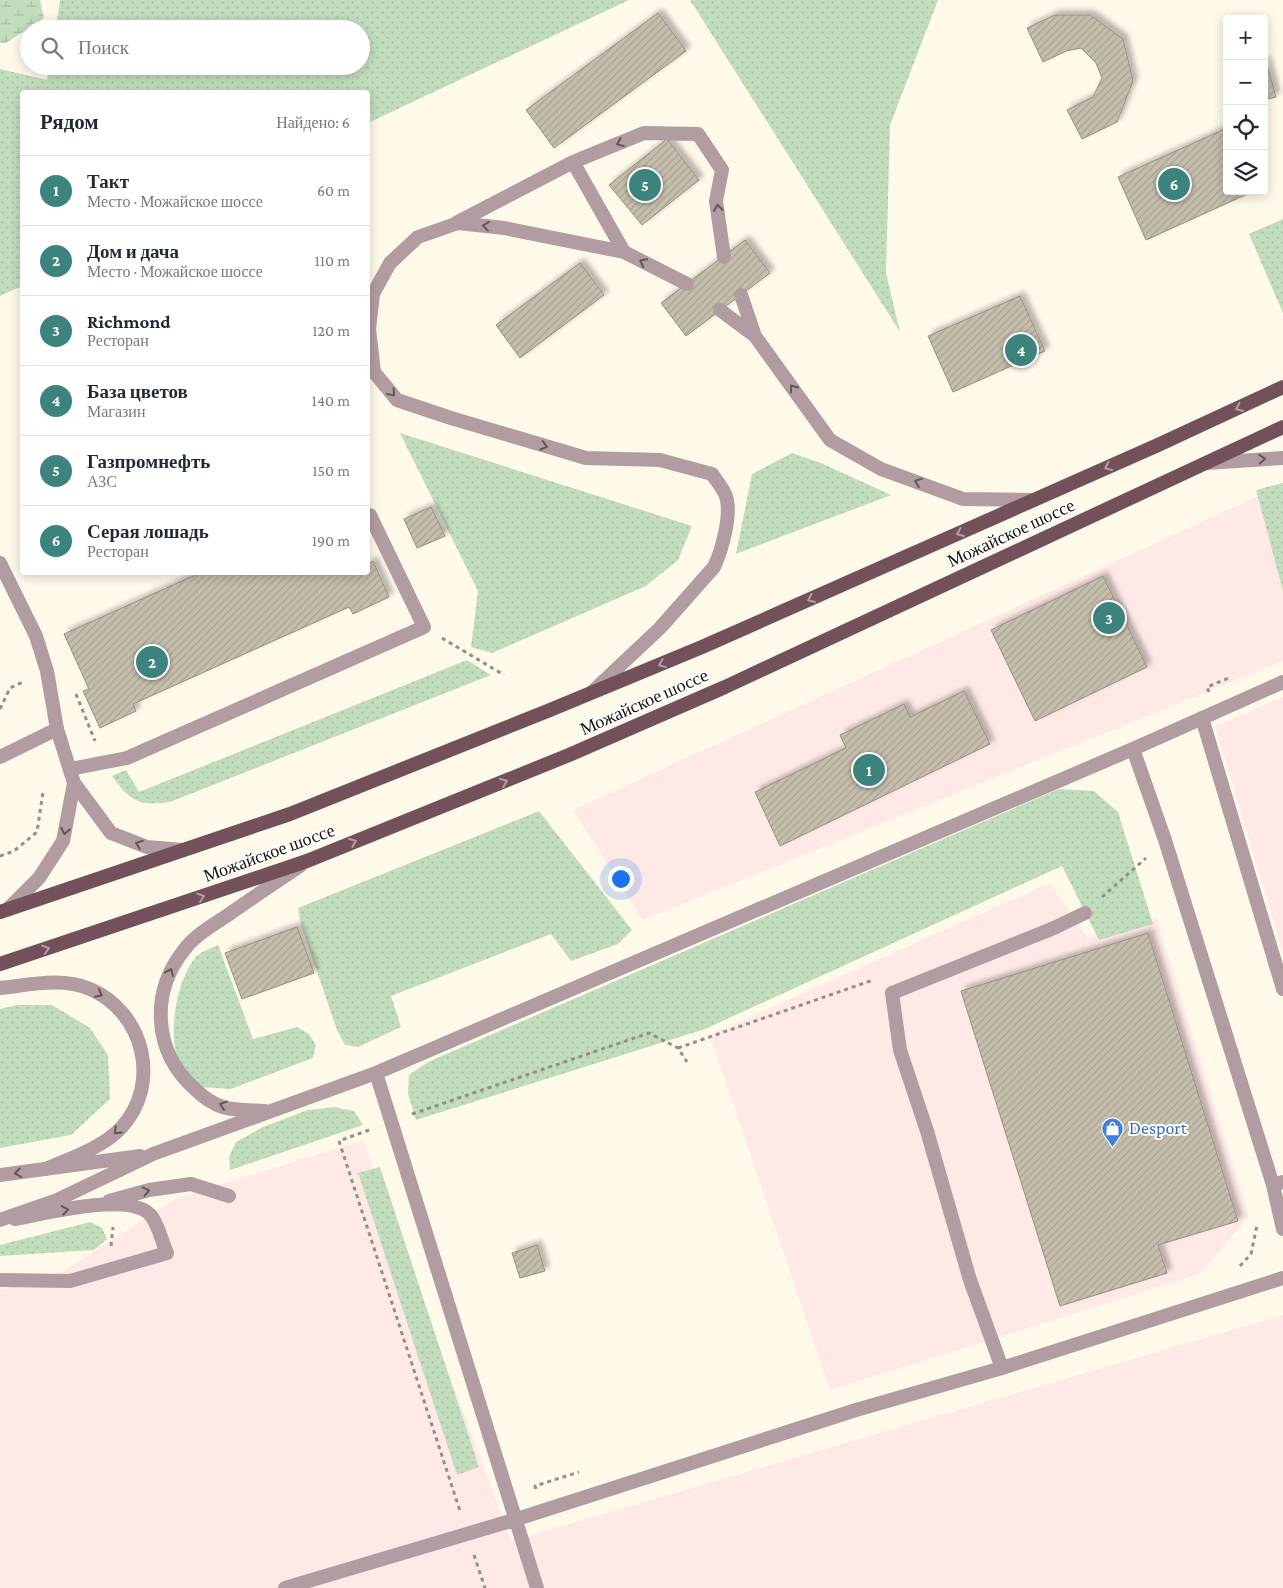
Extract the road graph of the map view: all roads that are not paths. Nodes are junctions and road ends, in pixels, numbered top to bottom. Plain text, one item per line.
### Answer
1 (574, 162) junction
2 (453, 225) junction
3 (624, 252) junction
4 (724, 256) dead end
5 (687, 284) dead end
6 (741, 295) dead end
7 (720, 310) dead end
8 (370, 320) edge
9 (755, 336) junction
10 (370, 338) edge
11 (1283, 387) edge
12 (1283, 427) edge
13 (1283, 458) edge
14 (1207, 463) junction
15 (1034, 500) junction
16 (370, 515) dead end
17 (0, 563) edge
18 (1282, 686) edge
19 (592, 693) junction
20 (1202, 718) junction
21 (57, 729) junction
22 (1133, 749) junction
23 (0, 757) edge
24 (70, 769) junction
25 (74, 783) junction
26 (187, 850) junction
27 (307, 861) junction
28 (3, 911) edge
29 (1085, 912) road end
30 (0, 964) edge
31 (0, 988) edge
32 (1283, 989) edge
33 (376, 1073) junction
34 (271, 1111) junction
35 (153, 1154) junction
36 (46, 1169) junction
37 (0, 1175) edge
38 (1278, 1184) edge
39 (229, 1196) dead end
40 (99, 1204) junction
41 (0, 1221) edge
42 (1283, 1230) edge
43 (1283, 1278) edge
44 (0, 1280) edge
45 (1002, 1368) junction
46 (516, 1520) junction
47 (285, 1588) edge
48 (537, 1588) edge

1 - 2 street
1 - 3 street
4 -> 1 street
3 -> 2 street
2 -> 8 street
5 -> 3 street
6 - 9 street
7 - 9 street
15 -> 9 street
10 -> 19 street
11 -> 15 main road, Можайское шоссе
12 - 14 main road, Можайское шоссе
14 -> 13 street
27 -> 14 main road, Можайское шоссе
15 -> 19 main road, Можайское шоссе
16 - 24 street
17 - 21 street
18 - 20 street
19 - 26 main road, Можайское шоссе
20 - 22 street
20 - 32 street
21 - 23 street
21 - 24 street
22 - 33 street
22 - 38 street
24 - 25 street
26 -> 25 street
25 -> 28 street
26 - 28 main road, Можайское шоссе
30 -> 27 main road, Можайское шоссе
34 -> 27 street
29 - 45 street
31 -> 36 street
33 - 34 street
33 - 46 street
34 - 35 street
35 - 36 street
35 - 41 street
36 -> 37 street
38 - 42 street
40 -> 39 street
41 -> 40 street
40 - 44 street
43 - 45 street
45 - 46 street
46 - 47 street
46 - 48 street

